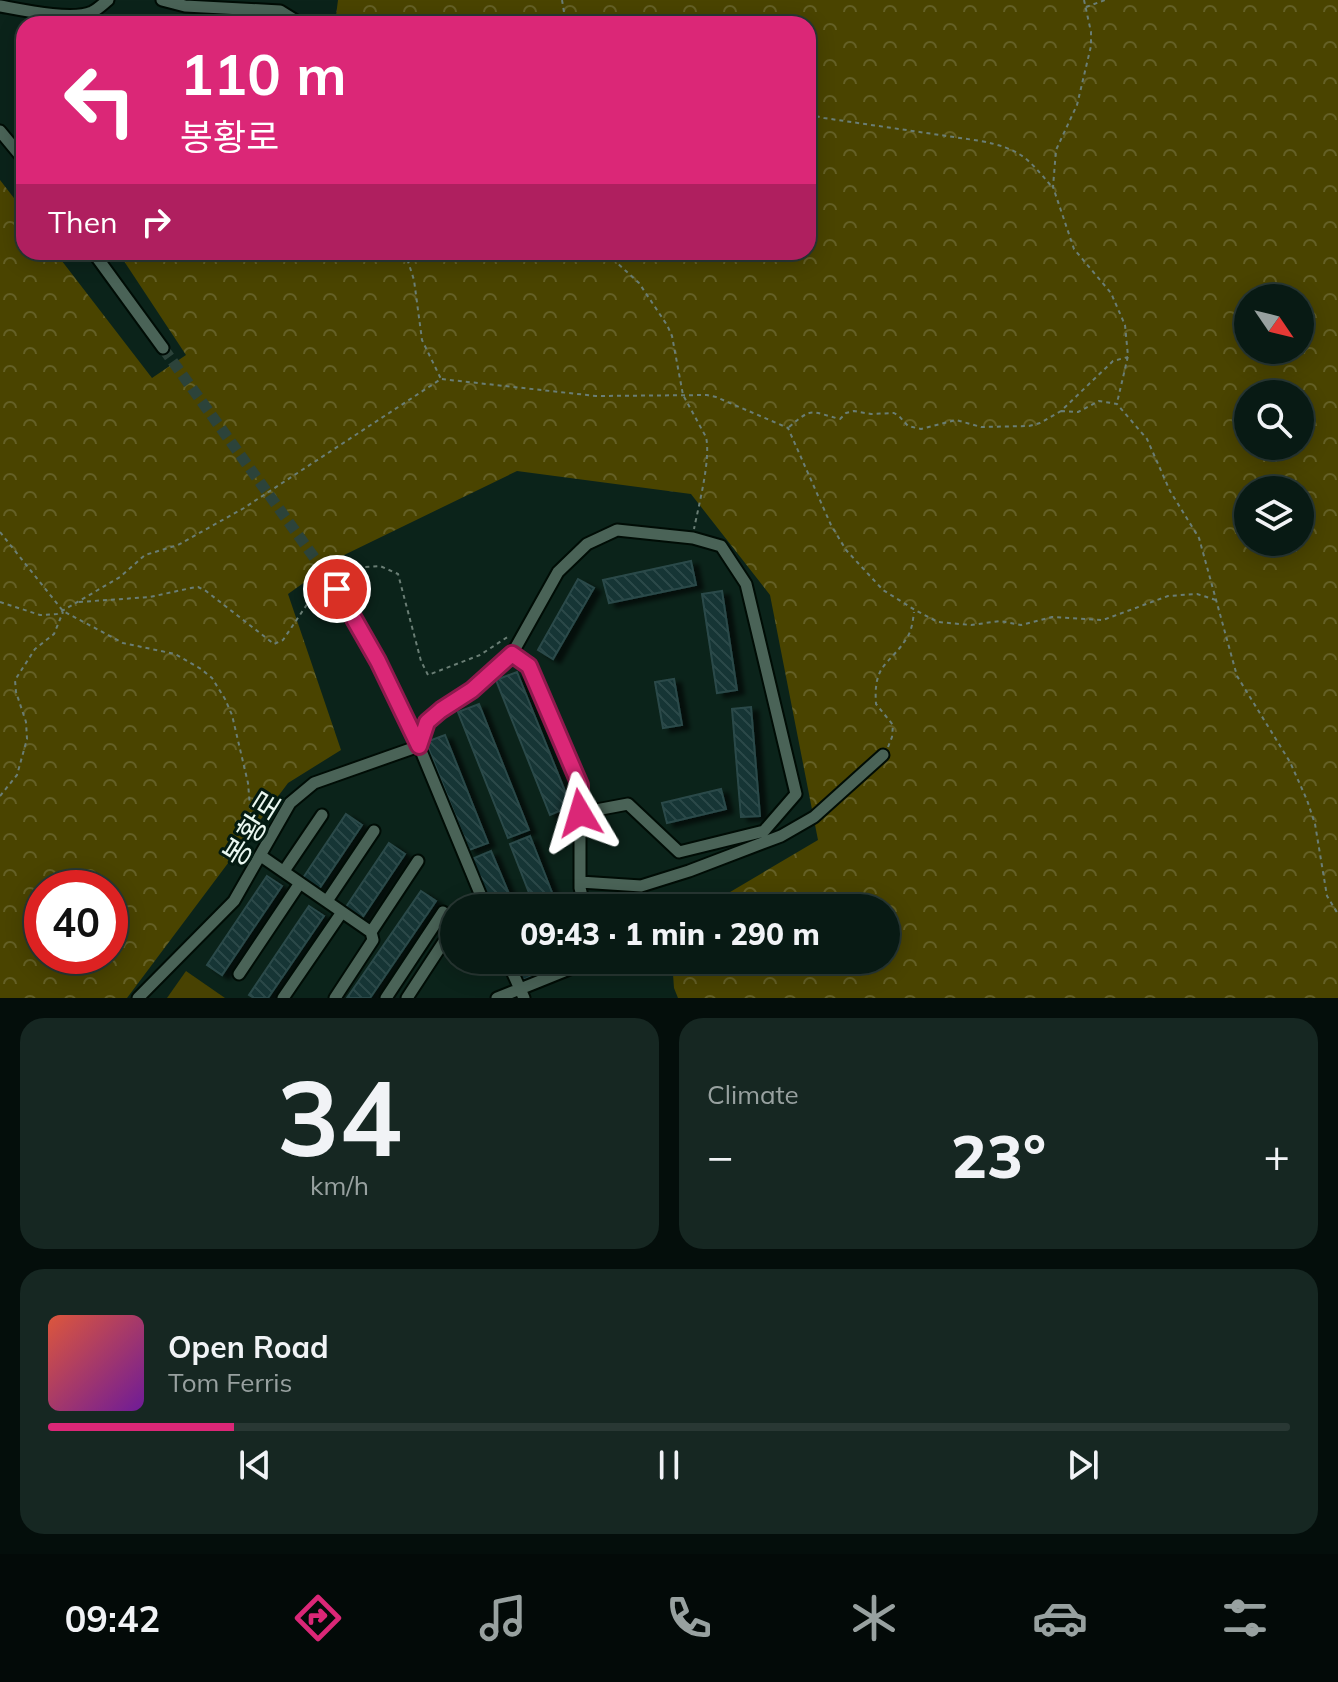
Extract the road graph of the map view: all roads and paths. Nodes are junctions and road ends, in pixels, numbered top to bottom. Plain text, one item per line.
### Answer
1 (108, 0) edge
2 (162, 0) edge
3 (1084, 0) edge
4 (1105, 0) edge
5 (0, 6) edge
6 (1085, 8) junction
7 (288, 16) edge
8 (816, 116) edge
9 (0, 131) edge
10 (16, 150) edge
11 (1053, 187) junction
12 (99, 260) edge
13 (408, 260) edge
14 (614, 260) edge
15 (163, 348) tunnel mouth
16 (1128, 356) junction
17 (441, 379) junction
18 (683, 395) junction
19 (1117, 404) junction
20 (1061, 411) junction
21 (788, 428) junction
22 (0, 532) edge
23 (693, 538) junction
24 (337, 589) tunnel mouth
25 (1216, 600) junction
26 (0, 602) edge
27 (78, 602) junction
28 (915, 610) junction
29 (63, 611) junction
30 (521, 638) junction
31 (512, 654) junction
32 (419, 746) junction
33 (883, 755) joint
34 (0, 796) edge
35 (580, 813) junction
36 (322, 815) dead end
37 (374, 831) dead end
38 (271, 838) junction
39 (261, 856) junction
40 (418, 861) dead end
41 (284, 871) junction
42 (580, 882) junction
43 (300, 883) junction
44 (480, 894) edge
45 (582, 894) edge
46 (327, 901) junction
47 (342, 912) junction
48 (1338, 914) edge
49 (440, 917) edge
50 (371, 932) junction
51 (440, 948) edge
52 (239, 974) dead end
53 (513, 974) edge
54 (563, 974) edge
55 (522, 994) edge
56 (138, 998) edge
57 (283, 998) edge
58 (335, 998) edge
59 (386, 998) edge
60 (407, 998) edge
61 (497, 998) edge

1 - 5 street
2 - 7 street
3 - 6 path
4 - 6 path
6 - 11 path
8 - 11 path
9 - 10 street
11 - 16 path
12 - 15 street
13 - 17 path
14 - 18 path
16 - 19 path
16 - 20 path
17 - 18 path
17 - 27 path
18 - 21 path
18 - 23 path
19 - 20 path
19 - 25 path
20 - 21 path
21 - 28 path
22 - 29 path
23 - 30 street
23 - 35 street
24 - 32 street
25 - 28 path
25 - 48 path
26 - 29 path
27 - 29 path
27 - 30 path
28 - 33 path
29 - 34 path
29 - 38 path
30 - 31 street
31 - 32 street
31 - 35 street
32 - 38 street, 봉황로
32 - 44 street
33 - 42 street
35 - 42 street
36 - 41 street
37 - 46 street
38 - 39 street, 봉황로
39 - 41 street
39 - 56 street, 봉황로
40 - 50 street
41 - 43 street
42 - 45 street
43 - 46 street
43 - 52 street
46 - 47 street
47 - 50 street
47 - 57 street
49 - 59 street
50 - 58 street
51 - 60 street
53 - 55 street
54 - 55 street
55 - 61 street

